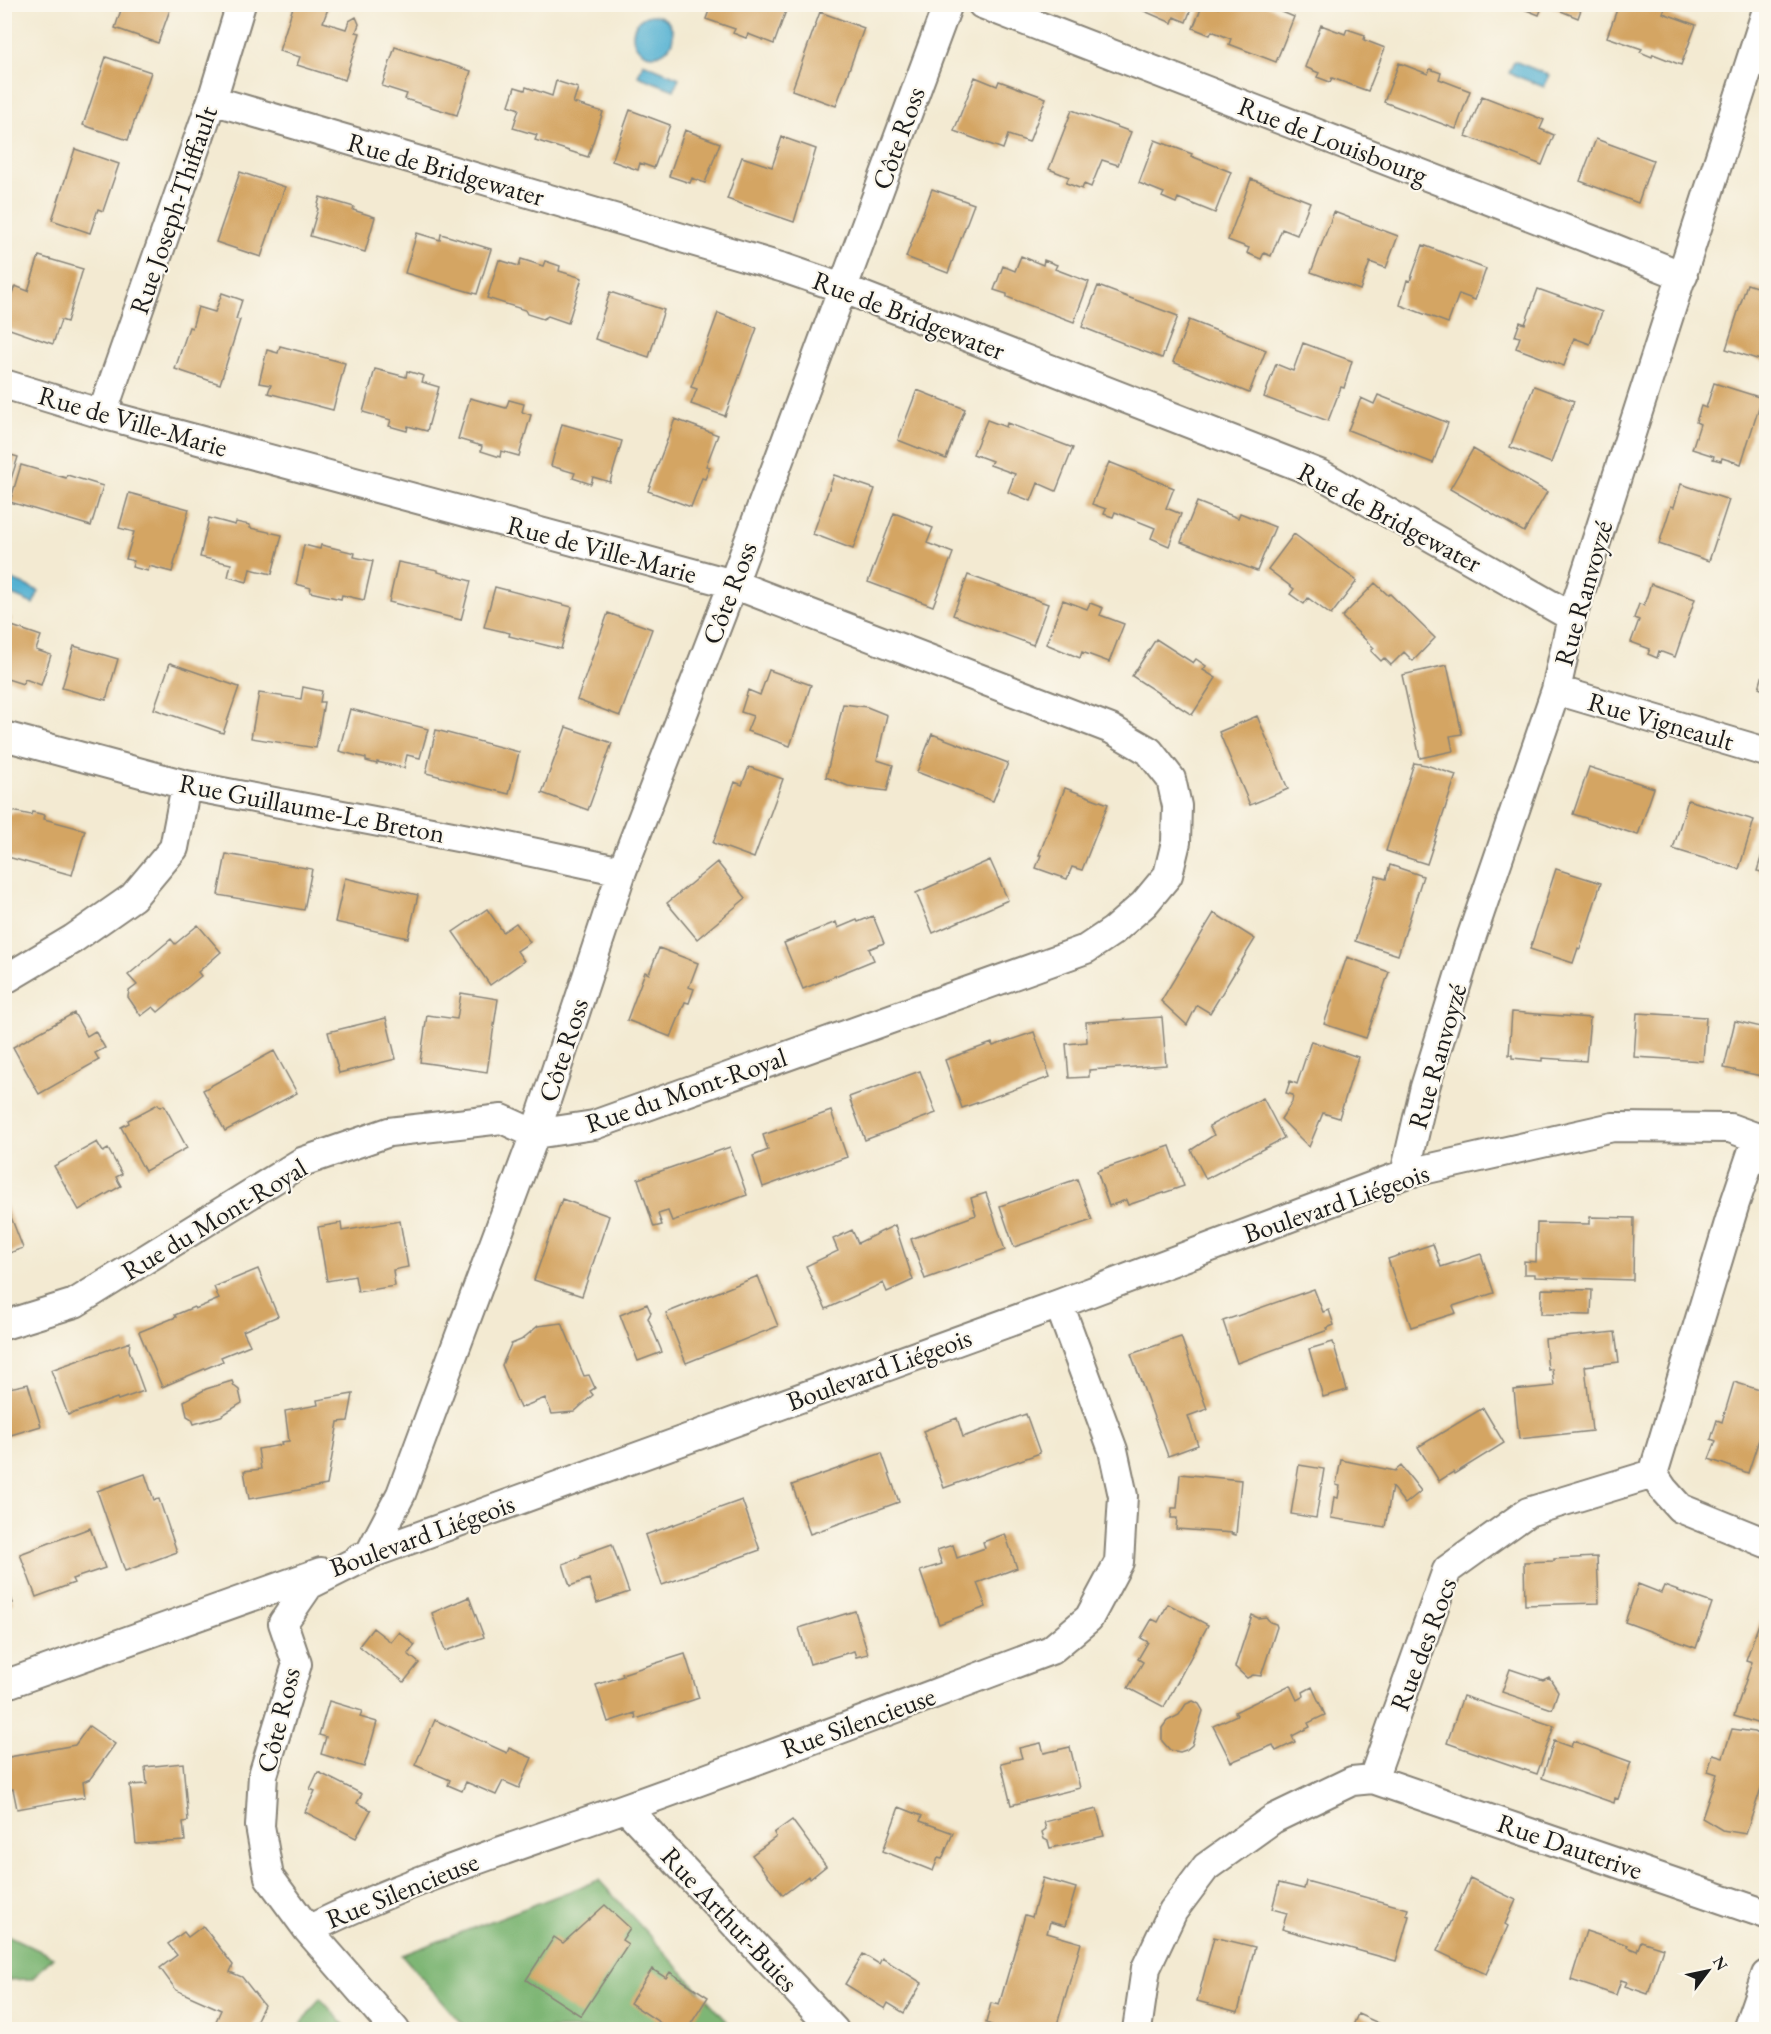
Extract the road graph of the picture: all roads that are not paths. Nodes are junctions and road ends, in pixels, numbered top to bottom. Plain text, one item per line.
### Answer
1 (241, 4) edge
2 (948, 4) edge
3 (982, 4) edge
4 (1767, 14) edge
5 (212, 100) junction
6 (1683, 276) junction
7 (842, 288) junction
8 (4, 384) edge
9 (102, 414) junction
10 (733, 584) junction
11 (1572, 617) junction
12 (1556, 690) junction
13 (4, 736) edge
14 (1767, 752) edge
15 (1171, 779) joint
16 (186, 785) junction
17 (622, 871) junction
18 (4, 980) edge
19 (535, 1134) junction
20 (1762, 1140) edge
21 (1405, 1174) junction
22 (1059, 1304) junction
23 (4, 1325) edge
24 (1653, 1474) junction
25 (1767, 1543) edge
26 (369, 1555) junction
27 (4, 1685) edge
28 (1373, 1779) junction
29 (626, 1808) junction
30 (1767, 1914) edge
31 (308, 1930) junction
32 (1767, 1975) edge
33 (395, 2030) edge
34 (834, 2030) edge
35 (1137, 2030) edge
36 (1747, 2030) edge

1 - 5 street, Rue Joseph-Thiffault
2 - 7 street, Côte Ross
3 - 6 street, Rue de Louisbourg
4 - 6 street, Rue Ranvoyzé
5 - 7 street, Rue de Bridgewater
5 - 9 street, Rue Joseph-Thiffault
6 - 11 street, Rue Ranvoyzé
7 - 10 street, Côte Ross
7 - 11 street, Rue de Bridgewater
8 - 9 street, Rue de Ville-Marie
9 - 10 street, Rue de Ville-Marie
10 - 15 street, Rue de Ville-Marie
10 - 17 street, Côte Ross
11 - 12 street, Rue Ranvoyzé
12 - 14 street, Rue Vigneault
12 - 21 street, Rue Ranvoyzé
13 - 16 street, Rue Guillaume-Le Breton
15 - 19 street, Rue du Mont-Royal
16 - 17 street, Rue Guillaume-Le Breton
16 - 18 street
17 - 19 street, Côte Ross
19 - 23 street, Rue du Mont-Royal
19 - 26 street, Côte Ross
20 - 21 street, Boulevard Liégeois
20 - 24 street
21 - 22 street, Boulevard Liégeois
22 - 26 street, Boulevard Liégeois
22 - 29 street, Rue Silencieuse
24 - 25 street
24 - 28 street, Rue des Rocs
26 - 27 street, Boulevard Liégeois
26 - 31 street, Côte Ross
28 - 30 street, Rue Dauterive
28 - 35 street
29 - 31 street, Rue Silencieuse
29 - 34 street, Rue Arthur-Buies
31 - 33 street, Côte Ross
32 - 36 street

